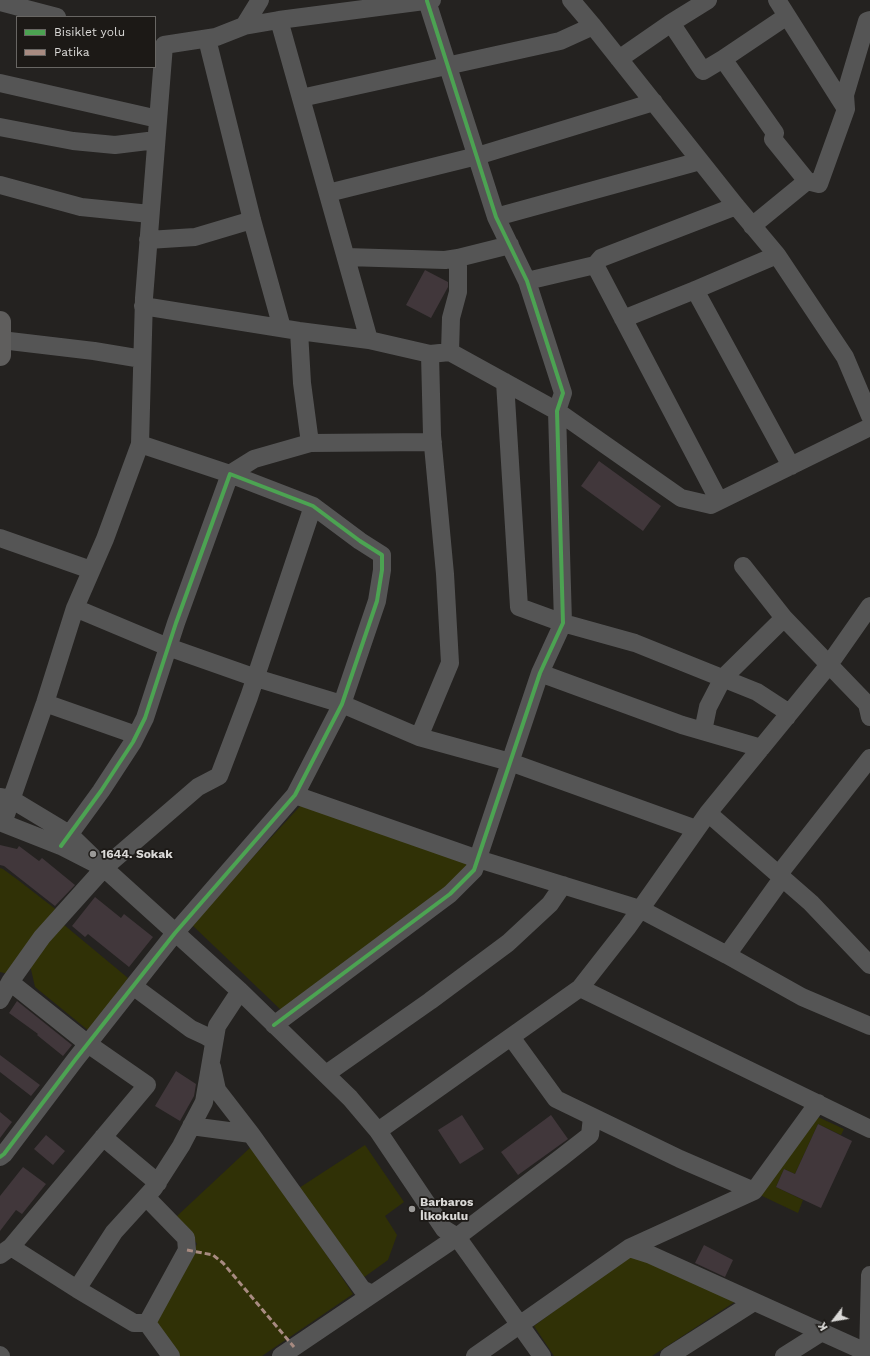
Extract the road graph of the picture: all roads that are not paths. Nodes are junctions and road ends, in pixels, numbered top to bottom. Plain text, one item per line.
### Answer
1 (260, 0) edge
2 (571, 0) edge
3 (708, 0) edge
4 (430, 1) edge
5 (0, 2) edge
6 (782, 5) edge
7 (53, 16) edge
8 (279, 20) junction
9 (870, 20) edge
10 (671, 23) junction
11 (244, 26) junction
12 (593, 26) junction
13 (207, 39) junction
14 (160, 44) edge
15 (619, 59) junction
16 (723, 59) junction
17 (448, 65) junction
18 (0, 83) edge
19 (301, 98) junction
20 (654, 102) junction
21 (846, 109) junction
22 (158, 119) junction
23 (0, 127) edge
24 (156, 140) junction
25 (477, 156) junction
26 (700, 161) junction
27 (807, 181) junction
28 (0, 185) edge
29 (328, 193) junction
30 (736, 206) junction
31 (150, 214) junction
32 (496, 217) junction
33 (252, 220) junction
34 (752, 226) junction
35 (148, 240) junction
36 (510, 245) junction
37 (776, 255) junction
38 (346, 257) junction
39 (458, 258) junction
40 (595, 265) junction
41 (527, 281) junction
42 (695, 290) junction
43 (144, 306) junction
44 (623, 319) junction
45 (291, 330) junction
46 (0, 339) edge
47 (369, 340) junction
48 (450, 352) junction
49 (430, 354) junction
50 (142, 359) junction
51 (505, 382) junction
52 (557, 411) junction
53 (870, 416) edge
54 (870, 427) edge
55 (432, 442) junction
56 (310, 443) junction
57 (140, 444) junction
58 (791, 466) junction
59 (230, 474) junction
60 (719, 501) junction
61 (313, 506) junction
62 (0, 538) edge
63 (742, 566) dead end
64 (91, 570) junction
65 (870, 606) edge
66 (75, 608) junction
67 (784, 618) junction
68 (563, 623) junction
69 (168, 648) junction
70 (828, 666) junction
71 (540, 673) junction
72 (256, 678) junction
73 (723, 678) junction
74 (45, 703) junction
75 (342, 704) junction
76 (787, 717) junction
77 (870, 717) edge
78 (703, 731) junction
79 (136, 735) junction
80 (419, 737) junction
81 (761, 748) junction
82 (870, 758) edge
83 (510, 762) junction
84 (295, 795) junction
85 (6, 798) edge
86 (708, 813) junction
87 (2, 823) edge
88 (696, 829) junction
89 (65, 840) junction
90 (478, 859) junction
91 (104, 868) junction
92 (781, 876) junction
93 (563, 885) junction
94 (640, 909) junction
95 (175, 933) junction
96 (727, 955) junction
97 (870, 965) edge
98 (10, 982) junction
99 (133, 986) junction
100 (580, 988) junction
101 (240, 991) junction
102 (0, 1000) edge
103 (274, 1025) junction
104 (870, 1026) edge
105 (511, 1037) junction
106 (214, 1041) junction
107 (88, 1044) junction
108 (211, 1061) junction
109 (326, 1074) junction
110 (818, 1103) junction
111 (592, 1117) junction
112 (191, 1126) junction
113 (870, 1129) edge
114 (378, 1131) junction
115 (251, 1134) junction
116 (104, 1137) junction
117 (0, 1157) edge
118 (158, 1183) junction
119 (754, 1191) junction
120 (146, 1197) junction
121 (457, 1237) junction
122 (629, 1248) junction
123 (6, 1251) edge
124 (870, 1274) edge
125 (77, 1289) junction
126 (372, 1294) junction
127 (754, 1302) junction
128 (147, 1323) junction
129 (869, 1324) edge
130 (520, 1325) junction
131 (822, 1332) junction
132 (292, 1353) edge
133 (868, 1355) edge
134 (170, 1356) edge
135 (475, 1356) edge
136 (542, 1356) edge
137 (669, 1356) edge
138 (784, 1356) edge

1 - 11 street
2 - 12 street
3 - 10 street
4 - 8 street
4 - 17 street
5 - 7 street
6 - 16 street
6 - 21 street
8 - 11 street
8 - 19 street
9 - 21 street
10 - 15 street
10 - 16 street
11 - 13 street
12 - 15 street
12 - 17 street
13 - 14 street
13 - 33 street
14 - 22 street
15 - 20 street
16 - 27 street
17 - 19 street
17 - 25 street
18 - 22 street
19 - 29 street
20 - 25 street
20 - 26 street
21 - 27 street
22 - 24 street
23 - 24 street
24 - 31 street
25 - 29 street
25 - 32 street
26 - 30 street
26 - 32 street
27 - 34 street
28 - 31 street
29 - 38 street
30 - 34 street
30 - 40 street
31 - 35 street
32 - 36 street
33 - 35 street
33 - 45 street
34 - 37 street
35 - 43 street
36 - 39 street
36 - 41 street
37 - 42 street
37 - 53 street
38 - 39 street
38 - 47 street
39 - 48 street
40 - 41 street
40 - 44 street
41 - 52 street
42 - 44 street
42 - 58 street
43 - 45 street
43 - 50 street
44 - 60 street
45 - 47 street
45 - 56 street
46 - 50 street
47 - 49 street
48 - 49 street
48 - 51 street
49 - 55 street
50 - 57 street
51 - 52 street
51 - 68 street
52 - 60 street
52 - 68 street
54 - 58 street
55 - 56 street
55 - 80 street
56 - 59 street
57 - 59 street
57 - 64 street
58 - 60 street
59 - 61 street
59 - 69 street
61 - 72 street
61 - 75 street
62 - 64 street
63 - 67 street
64 - 66 street
65 - 70 street
66 - 69 street
66 - 74 street
67 - 70 street
67 - 73 street
68 - 71 street
68 - 73 street
69 - 72 street
69 - 79 street
70 - 76 street
70 - 77 street
71 - 78 street
71 - 83 street
72 - 75 street
72 - 91 street
73 - 76 street
73 - 78 street
74 - 79 street
74 - 85 street
75 - 80 street
75 - 84 street
76 - 81 street
78 - 81 street
79 - 89 street
80 - 83 street
81 - 86 street
82 - 92 street
83 - 88 street
83 - 90 street
84 - 90 street
84 - 95 street
85 - 87 street
85 - 89 street
86 - 88 street
86 - 92 street
87 - 89 street
88 - 94 street
89 - 91 street
90 - 93 street
90 - 103 street
91 - 95 street
91 - 98 street
92 - 96 street
92 - 97 street
93 - 94 street
93 - 109 street
94 - 96 street
94 - 100 street
95 - 99 street
95 - 101 street
96 - 104 street
98 - 102 street
98 - 107 street
99 - 106 street
99 - 107 street
100 - 105 street
100 - 110 street
101 - 103 street
101 - 106 street
103 - 109 street
105 - 111 street
105 - 114 street
106 - 108 street
107 - 116 street
107 - 117 street
108 - 112 street
108 - 115 street
109 - 114 street
110 - 113 street
110 - 119 street
111 - 119 street
111 - 121 street
112 - 115 street
112 - 118 street
114 - 121 street
115 - 126 street
116 - 118 street
116 - 123 street
118 - 120 street
119 - 122 street
120 - 125 street
120 - 128 street
121 - 126 street
121 - 130 street
122 - 127 street
122 - 130 street
123 - 125 street
124 - 129 street
125 - 128 street
126 - 132 street
127 - 131 street
127 - 137 street
128 - 134 street
129 - 133 street
130 - 135 street
130 - 136 street
131 - 133 street
131 - 138 street

